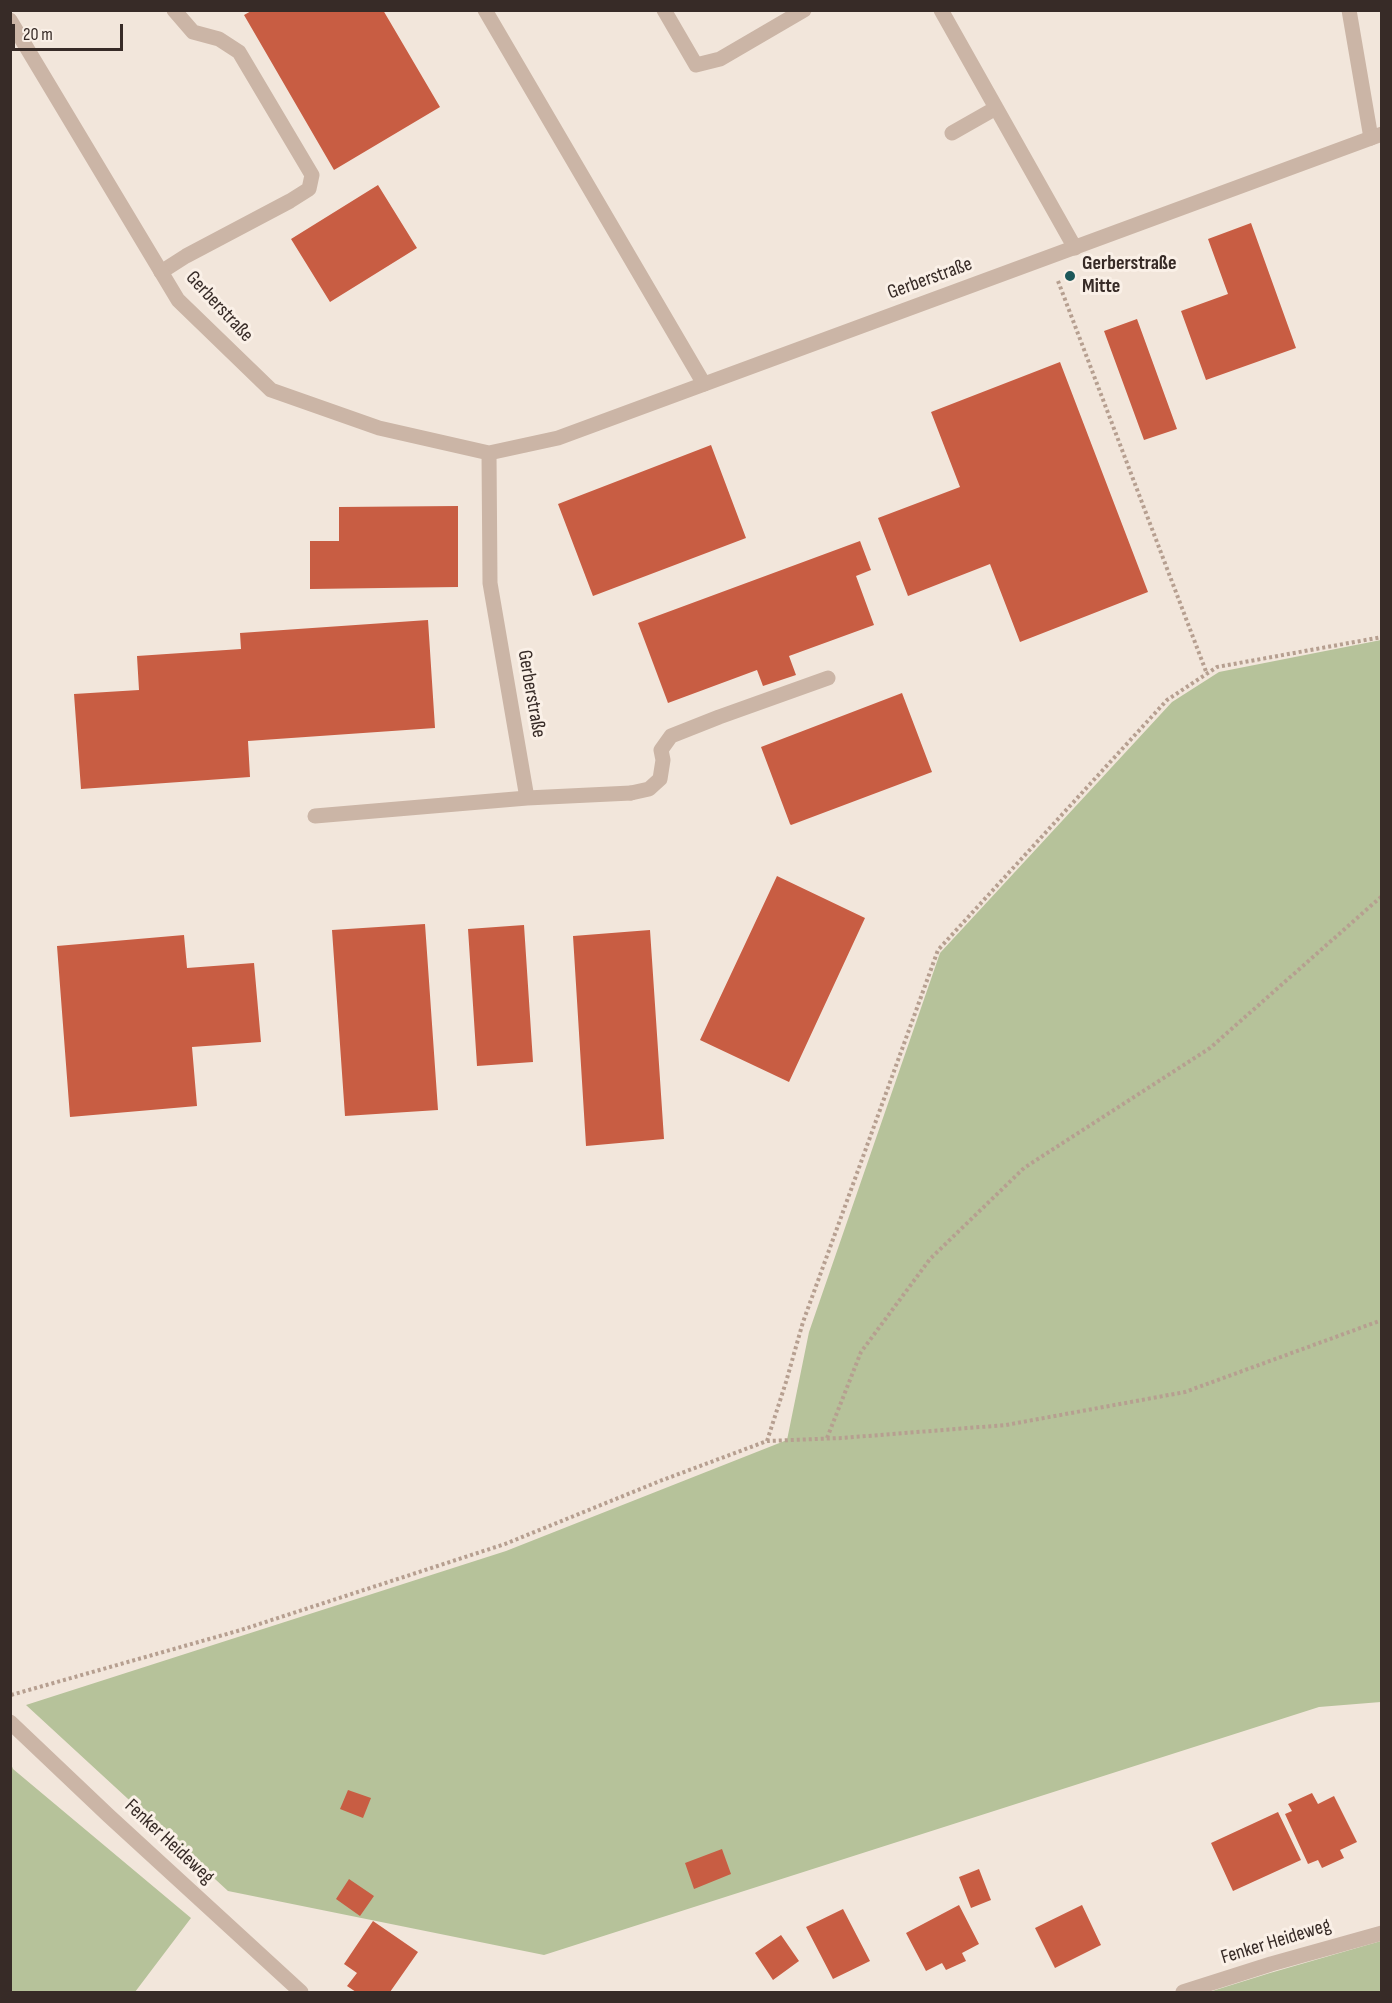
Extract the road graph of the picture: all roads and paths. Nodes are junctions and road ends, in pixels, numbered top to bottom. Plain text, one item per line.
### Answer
1 (174, 10) edge
2 (484, 10) edge
3 (664, 10) edge
4 (804, 10) edge
5 (941, 10) edge
6 (1349, 10) edge
7 (10, 20) edge
8 (996, 108) junction
9 (952, 133) dead end
10 (1376, 136) edge
11 (1075, 248) junction
12 (1049, 258) junction
13 (161, 272) junction
14 (704, 384) junction
15 (489, 453) junction
16 (1382, 637) edge
17 (1207, 674) junction
18 (828, 678) dead end
19 (527, 798) junction
20 (315, 816) dead end
21 (1382, 896) edge
22 (1382, 1320) edge
23 (827, 1438) junction
24 (767, 1441) junction
25 (10, 1695) edge
26 (10, 1722) edge
27 (1382, 1933) edge
28 (301, 1992) edge
29 (1183, 1992) edge

1 - 13 street
2 - 14 street
3 - 4 street
5 - 8 street
6 - 10 street
7 - 13 street, Gerberstraße
8 - 9 street
8 - 11 street
10 - 11 street, Gerberstraße
11 - 12 street, Gerberstraße
12 - 14 street, Gerberstraße
12 - 17 path
13 - 15 street, Gerberstraße
14 - 15 street, Gerberstraße
15 - 19 street, Gerberstraße
16 - 17 path
17 - 24 path
18 - 19 street
19 - 20 street
21 - 23 path
22 - 23 path
23 - 24 path
24 - 25 path
26 - 28 street, Fenker Heideweg
27 - 29 street, Fenker Heideweg

